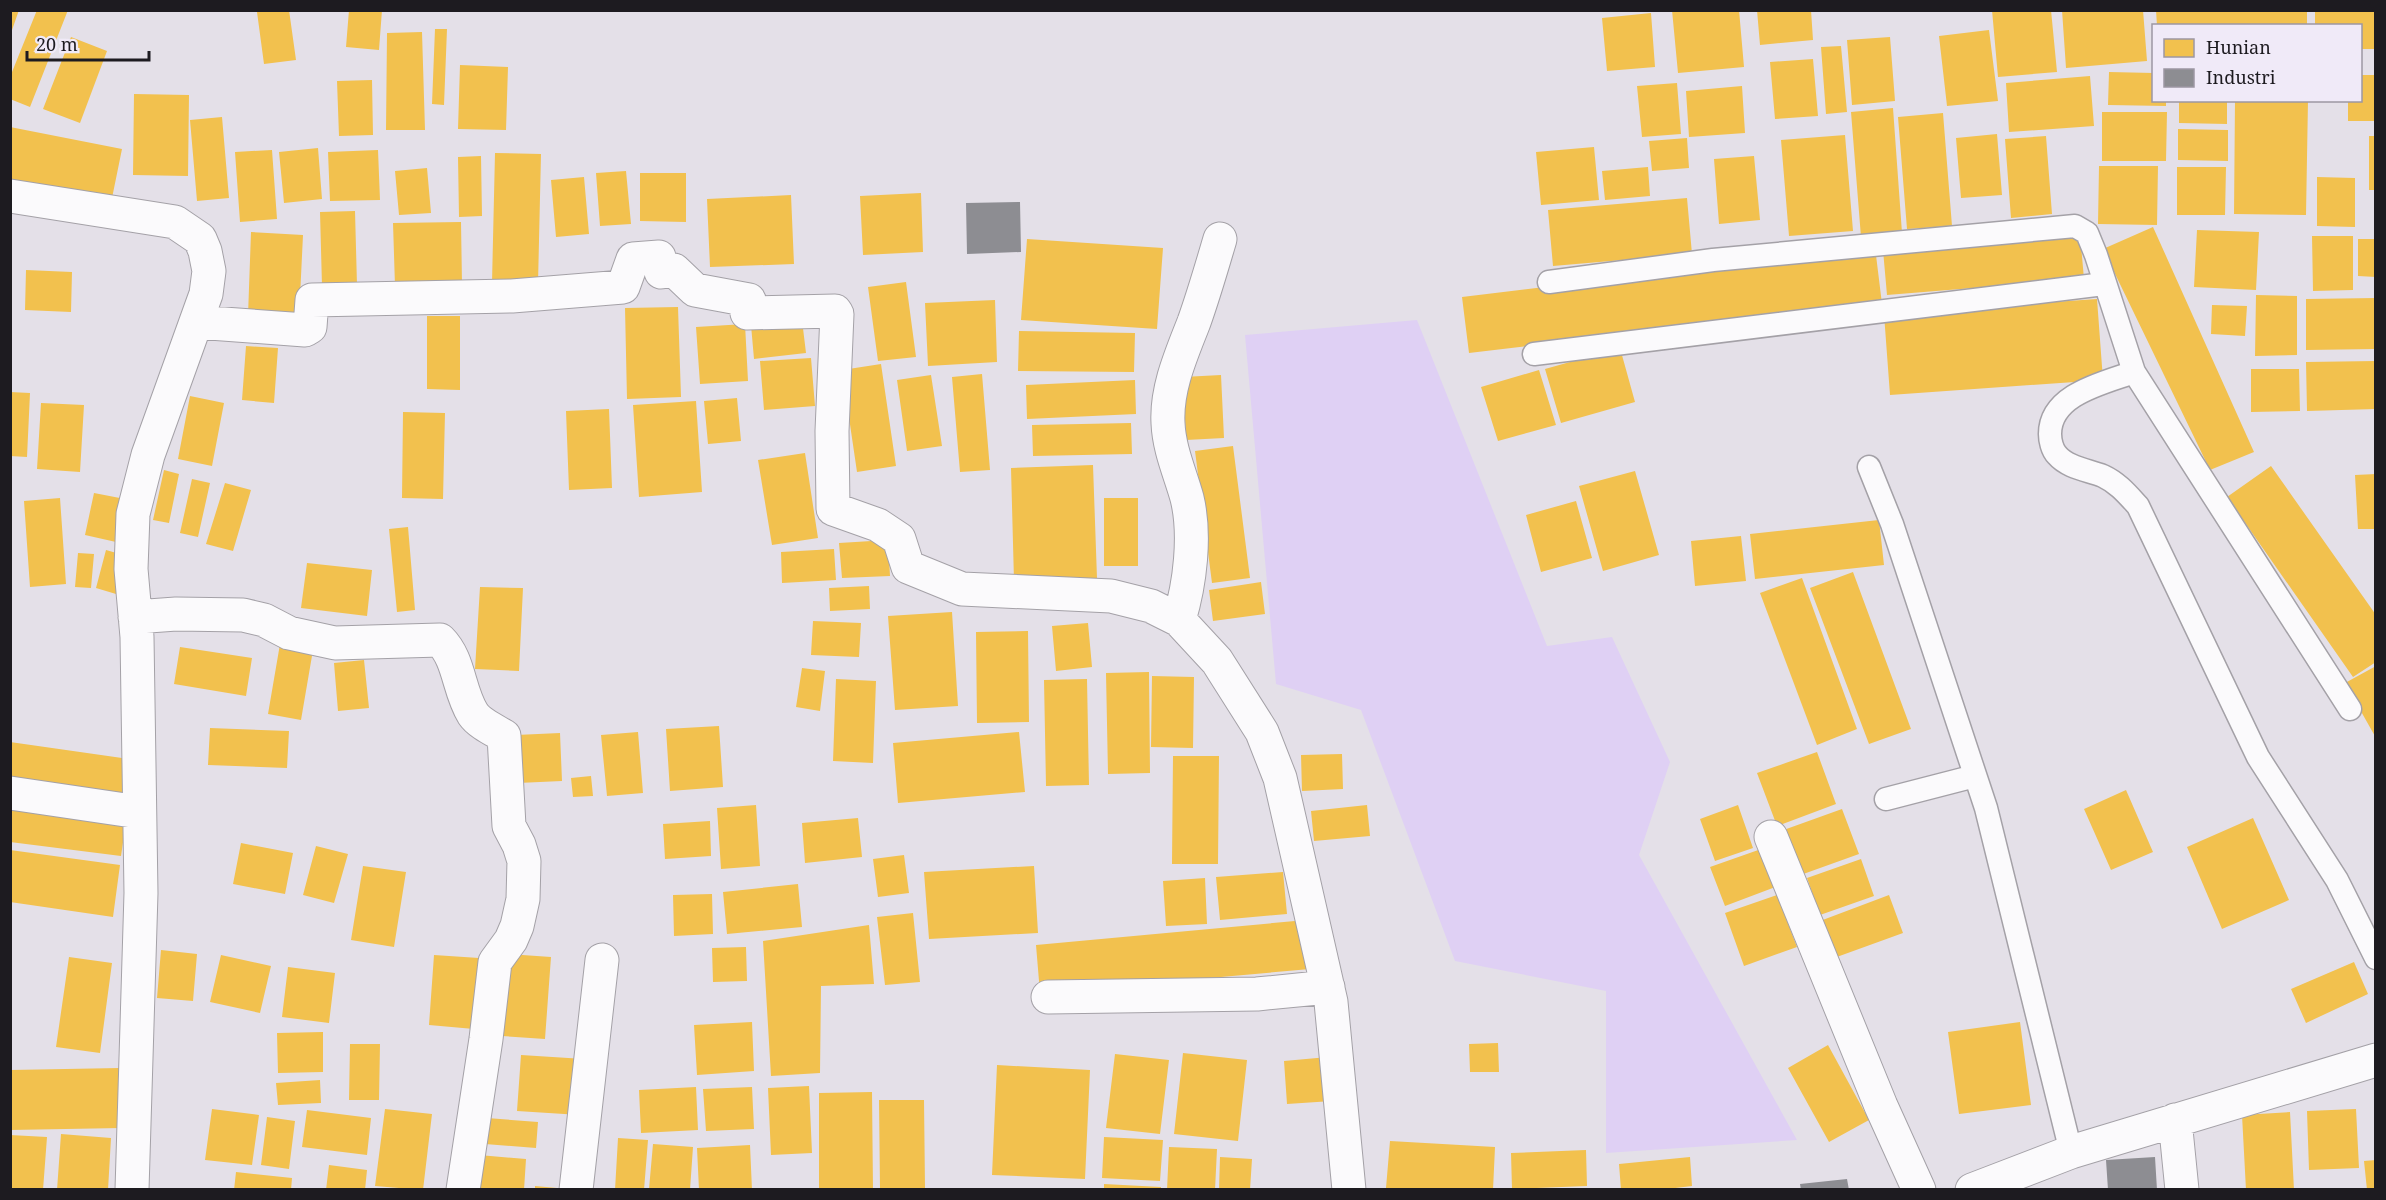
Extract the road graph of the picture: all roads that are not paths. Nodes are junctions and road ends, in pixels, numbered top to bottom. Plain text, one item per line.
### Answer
1 (10, 196) edge
2 (1220, 239) dead end
3 (1549, 282) dead end
4 (2104, 284) junction
5 (196, 322) junction
6 (1534, 354) dead end
7 (2134, 372) junction
8 (1869, 467) dead end
9 (135, 617) junction
10 (1179, 620) junction
11 (2350, 709) dead end
12 (1975, 776) junction
13 (10, 793) edge
14 (1886, 799) dead end
15 (139, 812) junction
16 (1771, 837) dead end
17 (2376, 958) edge
18 (602, 960) dead end
19 (1328, 987) junction
20 (1048, 997) dead end
21 (2376, 1060) edge
22 (2175, 1120) junction
23 (2071, 1152) junction
24 (132, 1190) edge
25 (463, 1190) edge
26 (576, 1190) edge
27 (1349, 1190) edge
28 (1919, 1190) edge
29 (1972, 1190) edge
30 (2182, 1190) edge

1 - 5 street
2 - 10 street
3 - 4 lane
4 - 6 lane
4 - 7 lane
5 - 9 street
5 - 10 street
7 - 11 lane
7 - 17 lane
8 - 12 lane
9 - 15 street
9 - 25 street
10 - 19 street
12 - 14 lane
12 - 23 lane
13 - 15 street
15 - 24 street
16 - 28 street
18 - 26 street
19 - 20 street
19 - 27 street
21 - 22 street
22 - 23 street
22 - 30 street
23 - 29 street

